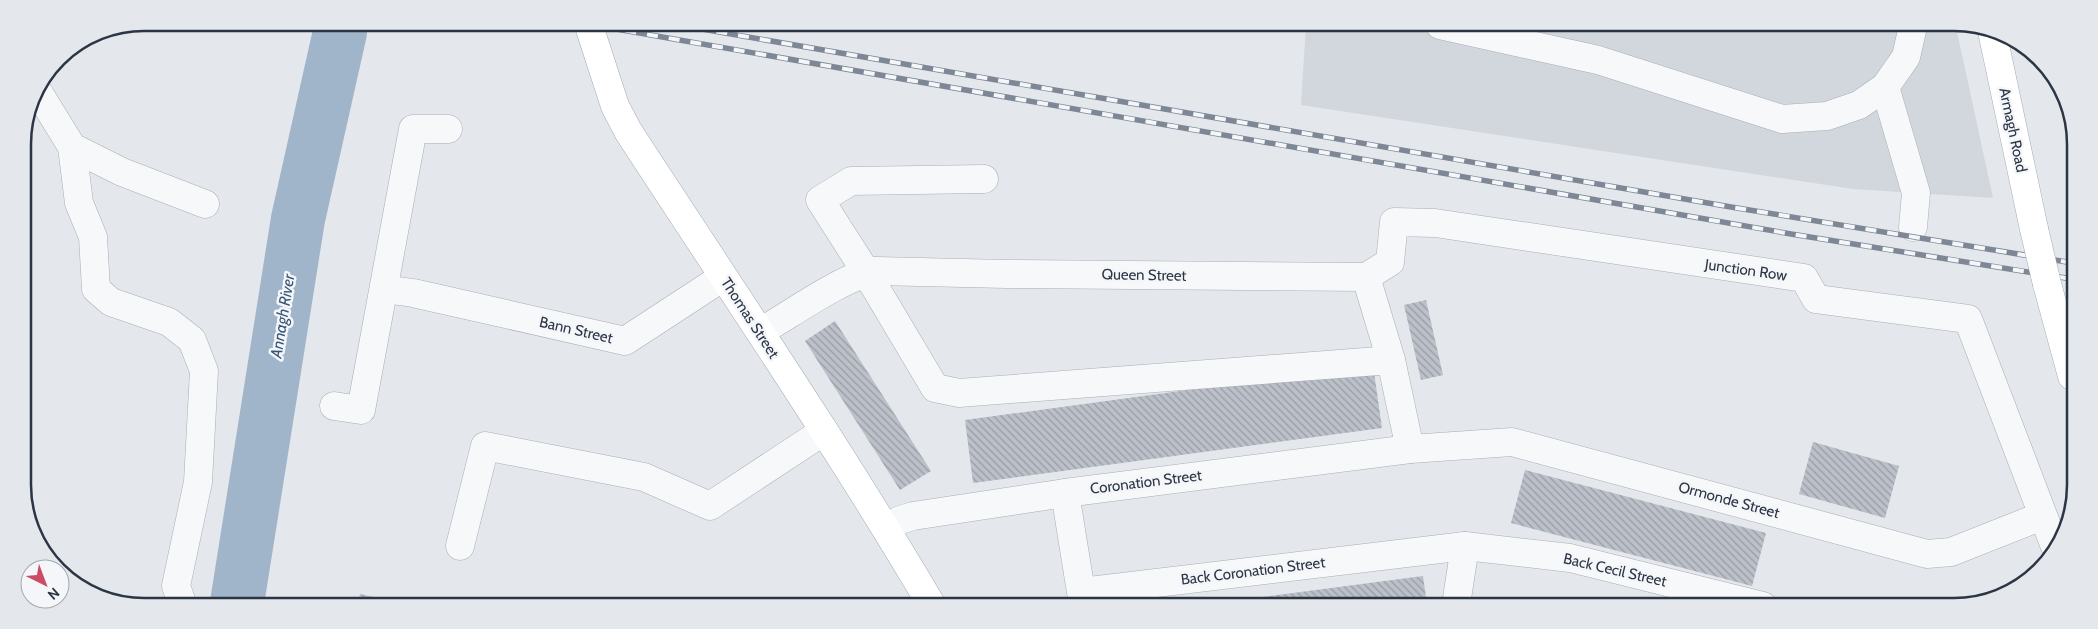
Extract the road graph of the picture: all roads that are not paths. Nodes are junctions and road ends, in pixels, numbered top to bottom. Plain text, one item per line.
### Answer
1 (590, 31) edge
2 (1467, 31) edge
3 (1912, 31) edge
4 (1994, 39) edge
5 (1884, 87) junction
6 (42, 97) edge
7 (448, 129) dead end
8 (72, 147) junction
9 (984, 179) dead end
10 (205, 204) dead end
11 (1913, 227) dead end
12 (866, 272) junction
13 (723, 277) junction
14 (1366, 277) junction
15 (384, 289) junction
16 (760, 332) junction
17 (2067, 358) edge
18 (1391, 360) junction
19 (334, 406) dead end
20 (824, 431) junction
21 (1410, 449) junction
22 (1065, 493) junction
23 (2042, 516) junction
24 (886, 528) junction
25 (2052, 540) edge
26 (460, 546) dead end
27 (1465, 546) junction
28 (180, 598) edge
29 (927, 598) edge
30 (1457, 598) edge
31 (1731, 598) edge

1 - 13 main road, Thomas Street
2 - 5 street
3 - 5 street
4 - 17 main road, Armagh Road, bridge
5 - 11 street
6 - 8 street
7 - 15 street
8 - 10 street
8 - 28 street
9 - 12 street
12 - 14 street, Queen Street
12 - 16 street, Queen Street
12 - 18 street
13 - 15 street, Bann Street
13 - 16 main road, Thomas Street
14 - 18 street
14 - 23 street, Junction Row
15 - 19 street
16 - 20 main road, Thomas Street
18 - 21 street
20 - 24 main road, Thomas Street
20 - 26 street
21 - 22 street, Coronation Street
21 - 23 street, Ormonde Street
22 - 24 street, Coronation Street
22 - 27 street, Back Coronation Street
23 - 25 street, Junction Row
24 - 29 main road, Thomas Street
27 - 30 street
27 - 31 street, Back Cecil Street

